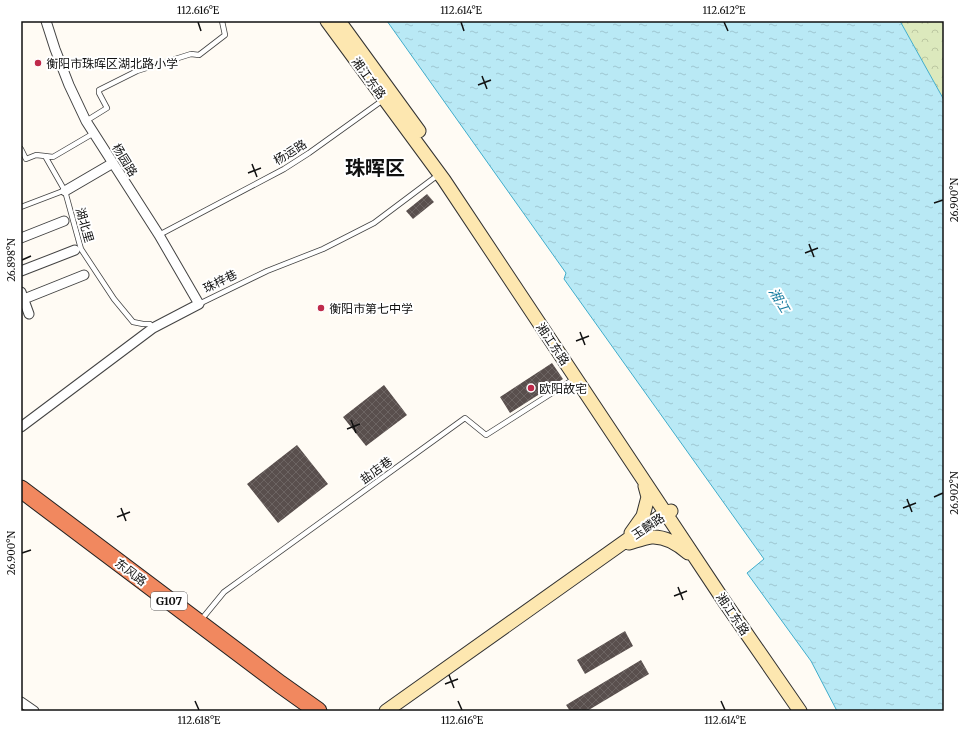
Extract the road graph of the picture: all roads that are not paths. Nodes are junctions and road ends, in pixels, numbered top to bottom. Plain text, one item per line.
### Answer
1 (46, 21) edge
2 (222, 21) edge
3 (327, 21) edge
4 (339, 21) edge
5 (384, 99) junction
6 (86, 121) junction
7 (94, 133) junction
8 (21, 149) edge
9 (45, 156) junction
10 (113, 163) junction
11 (440, 174) junction
12 (64, 191) junction
13 (21, 207) edge
14 (64, 221) dead end
15 (158, 235) junction
16 (21, 238) edge
17 (75, 250) dead end
18 (21, 271) edge
19 (84, 275) dead end
20 (22, 296) edge
21 (199, 304) junction
22 (29, 314) dead end
23 (154, 328) junction
24 (575, 378) junction
25 (21, 427) edge
26 (643, 480) junction
27 (21, 489) edge
28 (21, 501) edge
29 (668, 513) junction
30 (628, 542) junction
31 (696, 560) junction
32 (198, 623) junction
33 (21, 702) edge
34 (34, 711) edge
35 (300, 711) edge
36 (318, 711) edge
37 (386, 711) edge
38 (394, 711) edge
39 (800, 711) edge
40 (807, 711) edge

1 - 6 street, 杨园路
2 - 6 lane
3 - 5 main road, 湘江东路
4 - 29 main road, 湘江东路
5 - 11 main road, 湘江东路
5 - 15 lane, 杨运路
6 - 7 street, 杨园路
7 - 9 lane
7 - 10 street, 杨园路
8 - 9 lane
9 - 12 lane, 湖北里
10 - 12 street
10 - 15 street, 杨园路
11 - 21 lane, 珠梓巷
11 - 24 main road, 湘江东路
12 - 13 lane
12 - 23 lane, 湖北里
14 - 16 street
15 - 21 street, 杨园路
17 - 18 street
19 - 20 street
20 - 22 street
21 - 23 street, 珠梓巷
23 - 25 street, 珠梓巷
24 - 26 main road, 湘江东路
24 - 32 lane, 盐店巷
26 - 29 main road, 湘江东路
26 - 30 main road
27 - 32 highway, 东风路 / G107
28 - 35 highway, 东风路 / G107
29 - 30 main road, 玉麟路
29 - 31 main road, 湘江东路
29 - 40 main road, 湘江东路
30 - 31 main road
30 - 37 main road, 玉麟路
30 - 38 main road, 玉麟路
31 - 39 main road, 湘江东路
32 - 36 highway, 东风路 / G107
33 - 34 street

